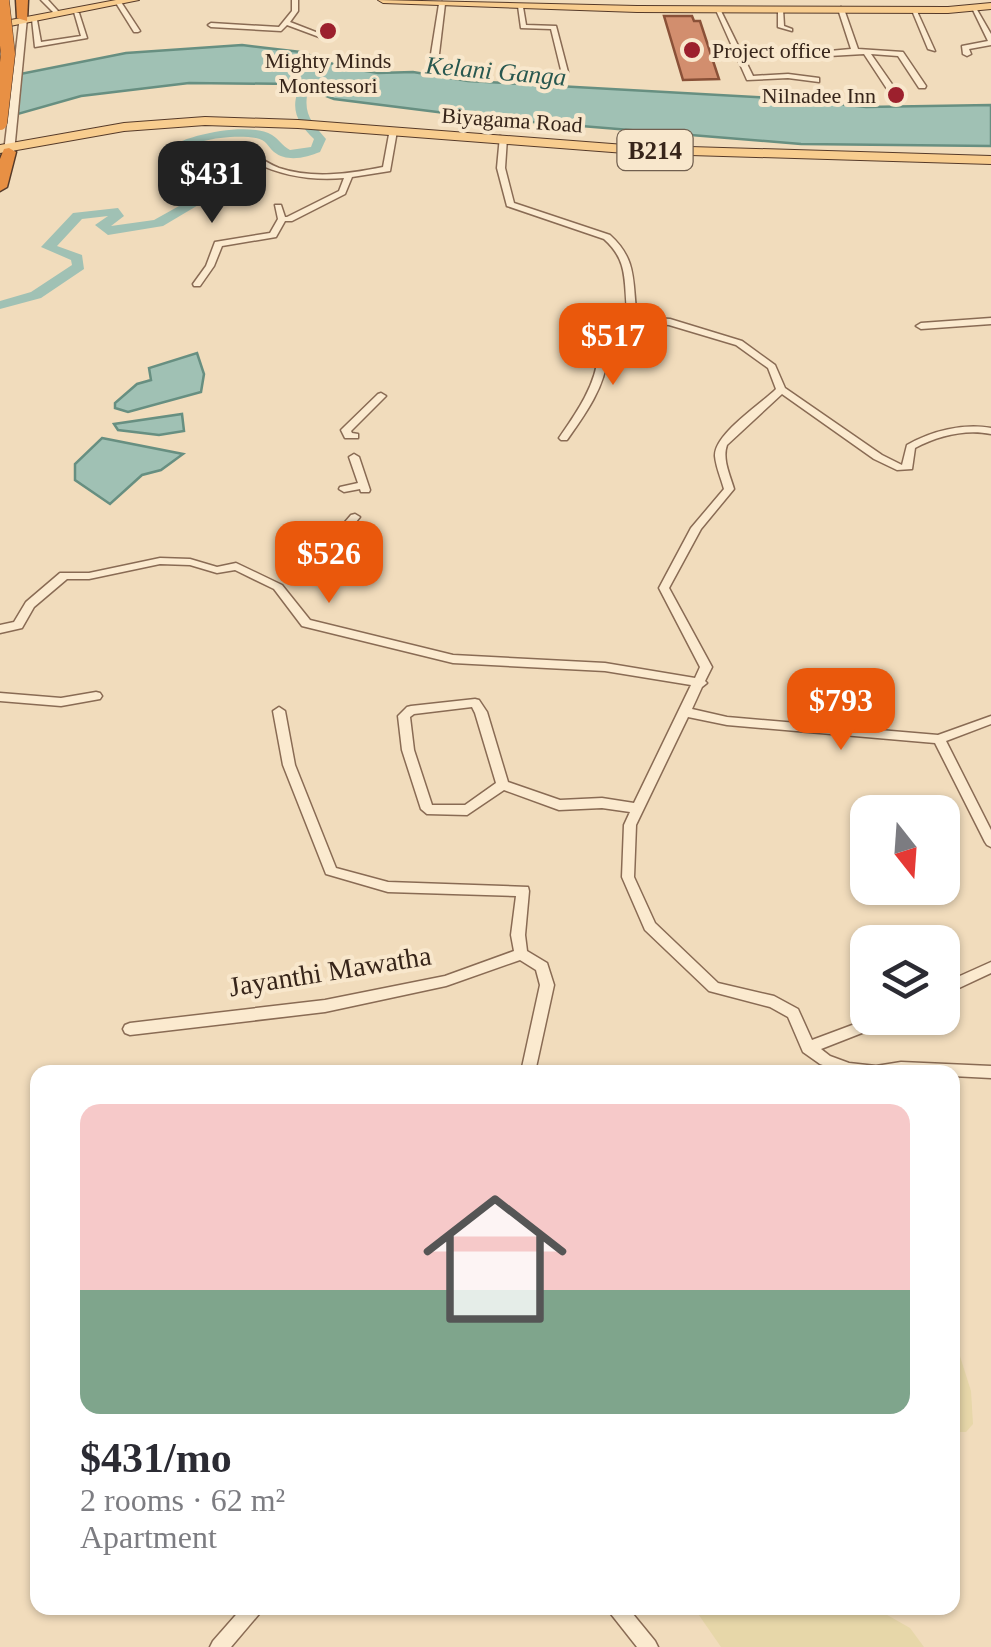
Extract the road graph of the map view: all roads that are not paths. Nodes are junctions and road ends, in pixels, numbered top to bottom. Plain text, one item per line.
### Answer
1 (2, 0) edge
2 (22, 0) edge
3 (44, 0) edge
4 (134, 0) edge
5 (295, 0) edge
6 (383, 0) edge
7 (394, 0) edge
8 (413, 1) edge
9 (458, 2) edge
10 (112, 3) edge
11 (442, 4) junction
12 (578, 4) edge
13 (637, 5) edge
14 (991, 6) edge
15 (520, 7) junction
16 (780, 9) junction
17 (841, 9) junction
18 (974, 9) junction
19 (717, 10) junction
20 (913, 10) junction
21 (56, 12) junction
22 (76, 13) junction
23 (26, 20) junction
24 (285, 22) junction
25 (0, 24) edge
26 (211, 24) dead end
27 (136, 30) dead end
28 (772, 32) dead end
29 (324, 37) dead end
30 (991, 42) edge
31 (932, 49) dead end
32 (856, 50) junction
33 (866, 52) junction
34 (435, 54) dead end
35 (967, 54) dead end
36 (797, 56) dead end
37 (565, 70) dead end
38 (816, 80) dead end
39 (922, 86) dead end
40 (890, 87) dead end
41 (6, 121) edge
42 (394, 131) junction
43 (503, 138) junction
44 (5, 150) edge
45 (245, 153) dead end
46 (991, 160) edge
47 (348, 178) junction
48 (1, 183) edge
49 (278, 208) dead end
50 (282, 219) junction
51 (196, 284) dead end
52 (631, 312) junction
53 (991, 320) edge
54 (922, 326) dead end
55 (781, 389) junction
56 (381, 396) dead end
57 (991, 432) edge
58 (355, 436) dead end
59 (564, 438) dead end
60 (354, 457) dead end
61 (344, 489) dead end
62 (355, 517) dead end
63 (351, 538) dead end
64 (0, 629) edge
65 (701, 683) junction
66 (96, 696) dead end
67 (0, 697) edge
68 (279, 711) dead end
69 (686, 712) junction
70 (991, 720) edge
71 (939, 739) junction
72 (503, 785) junction
73 (637, 808) junction
74 (991, 842) edge
75 (521, 954) junction
76 (991, 967) edge
77 (960, 982) edge
78 (130, 1029) dead end
79 (850, 1032) edge
80 (808, 1048) junction
81 (530, 1065) edge
82 (840, 1065) edge
83 (960, 1072) edge
84 (991, 1072) edge
85 (247, 1615) edge
86 (623, 1615) edge
87 (218, 1647) edge
88 (649, 1647) edge

1 - 41 highway, bridge
2 - 23 highway
3 - 21 street
4 - 10 main road
5 - 24 street
6 - 7 main road
7 - 8 main road
8 - 11 main road
9 - 11 main road
9 - 15 main road
10 - 21 main road
10 - 22 main road
10 - 27 street
11 - 34 street
12 - 13 main road
12 - 15 main road
13 - 19 main road
14 - 18 main road
15 - 37 street
16 - 17 main road
16 - 19 main road
16 - 28 street
17 - 20 main road
17 - 32 street
18 - 20 main road
18 - 30 street
19 - 38 street
20 - 31 street
21 - 23 main road
22 - 23 main road
22 - 23 street
23 - 25 main road
23 - 41 street
24 - 26 street
24 - 29 street
30 - 35 street
32 - 33 street
32 - 36 street
33 - 39 street
33 - 40 street
41 - 44 street
42 - 43 main road, Biyagama Road / B214
42 - 44 main road, Biyagama Road / B214
42 - 47 street
43 - 46 main road, Biyagama Road / B214
43 - 52 street
44 - 48 highway
45 - 47 street
47 - 50 street
49 - 50 street
50 - 51 street
52 - 55 street
52 - 59 street
53 - 54 street
55 - 57 street
55 - 65 street
56 - 58 street
60 - 61 street
62 - 63 street
64 - 65 street
65 - 69 street
66 - 67 street
68 - 75 street
69 - 71 street
69 - 73 street
70 - 71 street
71 - 74 street
72 - 72 street
72 - 73 street
73 - 80 street
75 - 78 street, Jayanthi Mawatha
75 - 81 street
76 - 77 street
79 - 80 street
80 - 82 street
83 - 84 street
85 - 87 street
86 - 88 street

